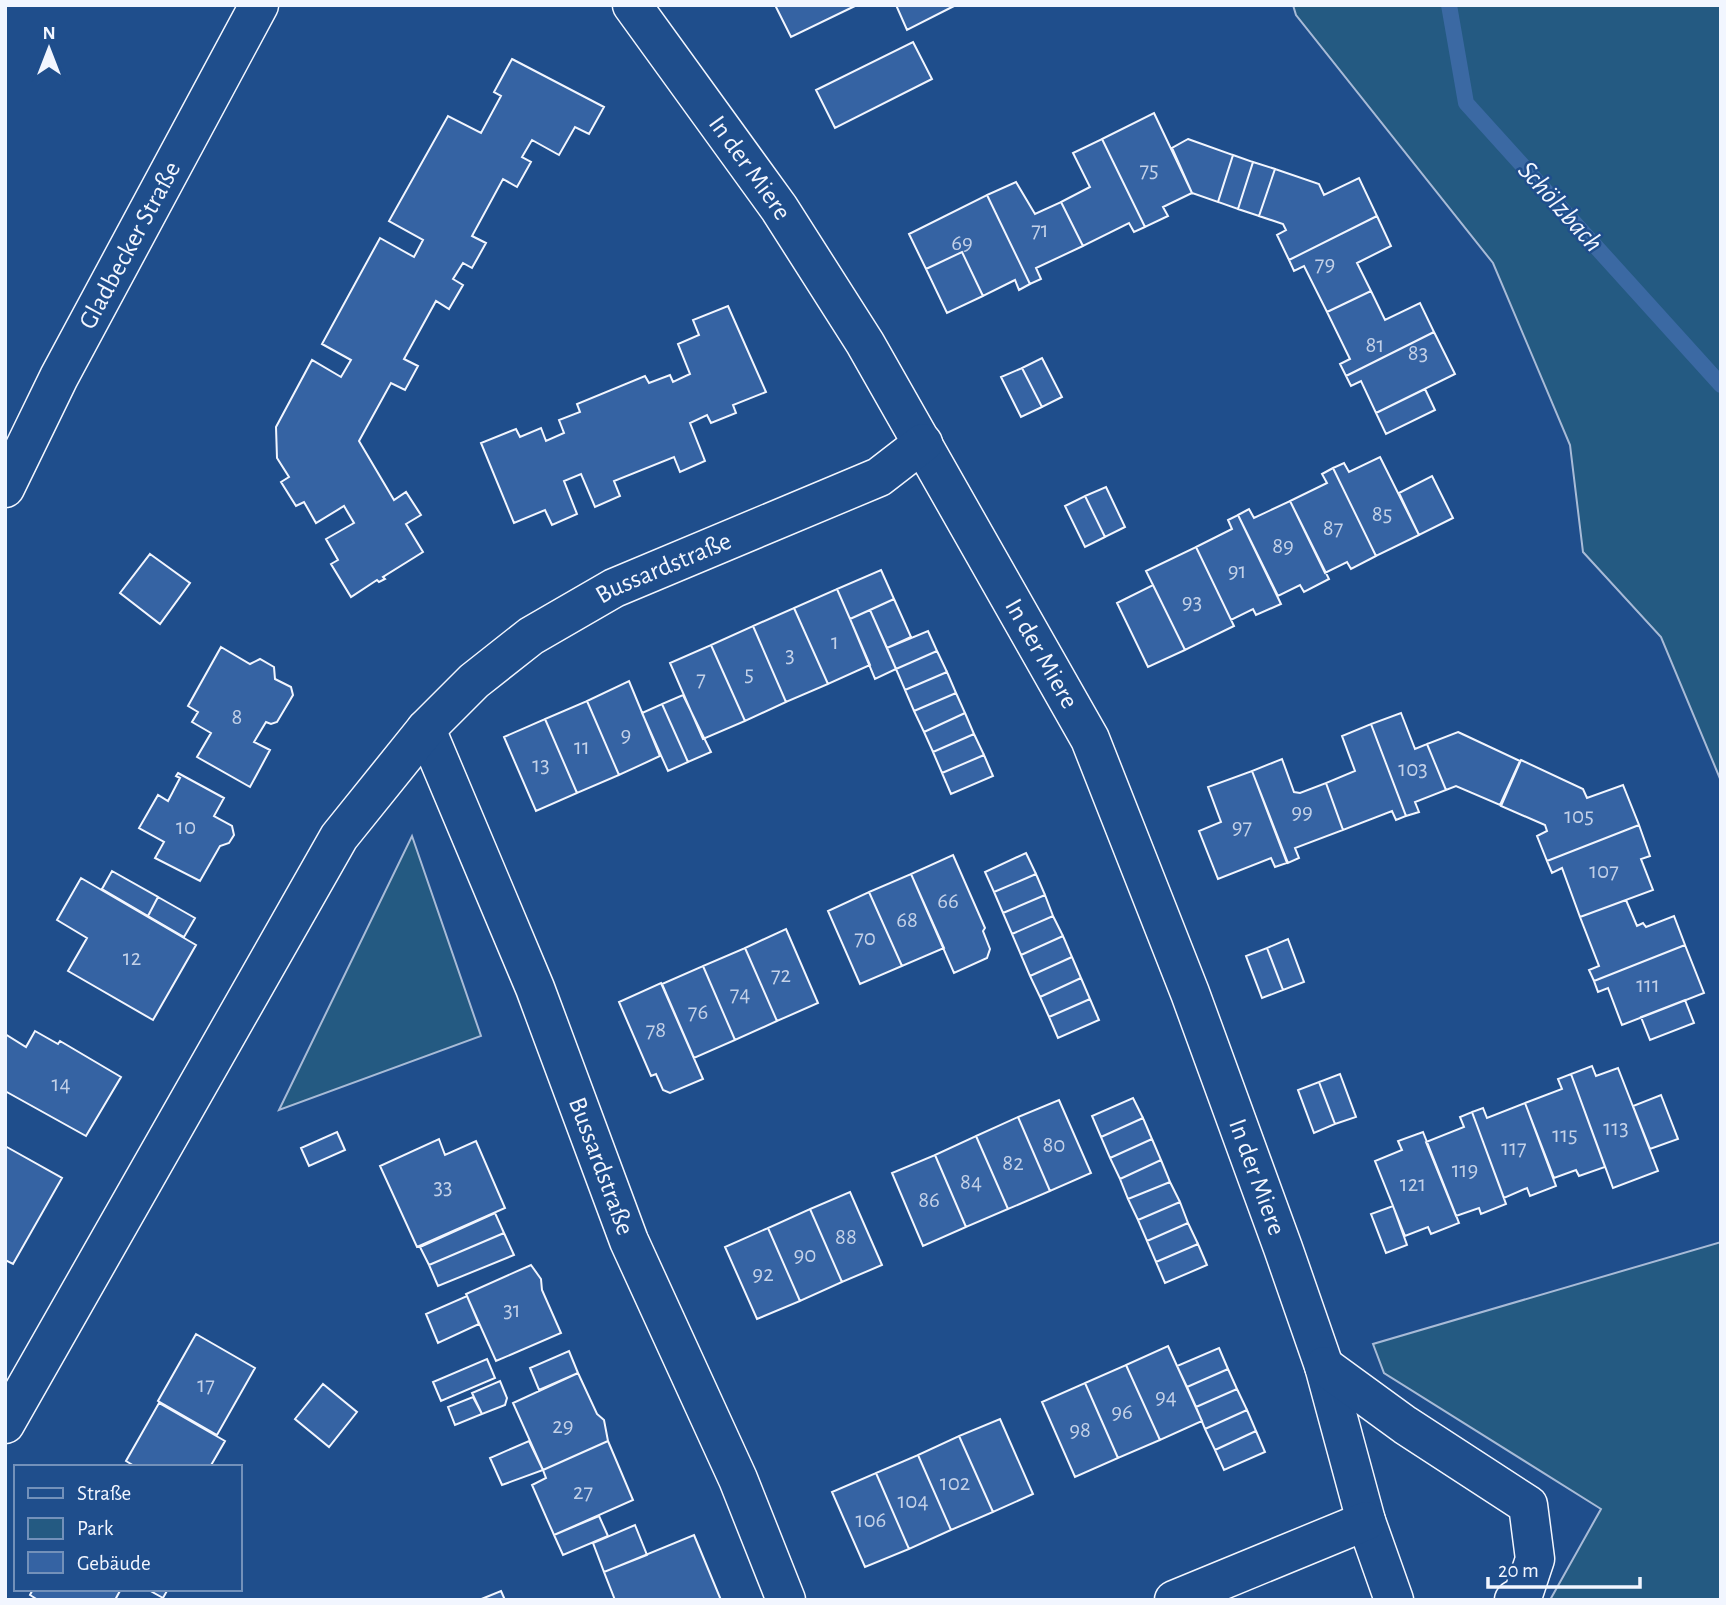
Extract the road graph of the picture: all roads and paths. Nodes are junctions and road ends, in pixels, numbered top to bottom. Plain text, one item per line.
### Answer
1 (259, 5) edge
2 (632, 5) edge
3 (923, 443) junction
4 (5, 488) edge
5 (426, 729) junction
6 (1324, 1366) junction
7 (5, 1424) edge
8 (1366, 1521) junction
9 (786, 1600) edge
10 (1174, 1600) edge
11 (1394, 1600) edge
12 (1514, 1600) edge

1 - 4 street, Gladbecker Straße
2 - 3 street, In der Miere
3 - 5 street, Bussardstraße
3 - 6 street, In der Miere
5 - 7 street, Bussardstraße
5 - 9 street, Bussardstraße
6 - 8 street, In der Miere
6 - 12 street
8 - 10 street
8 - 11 street, In der Miere

